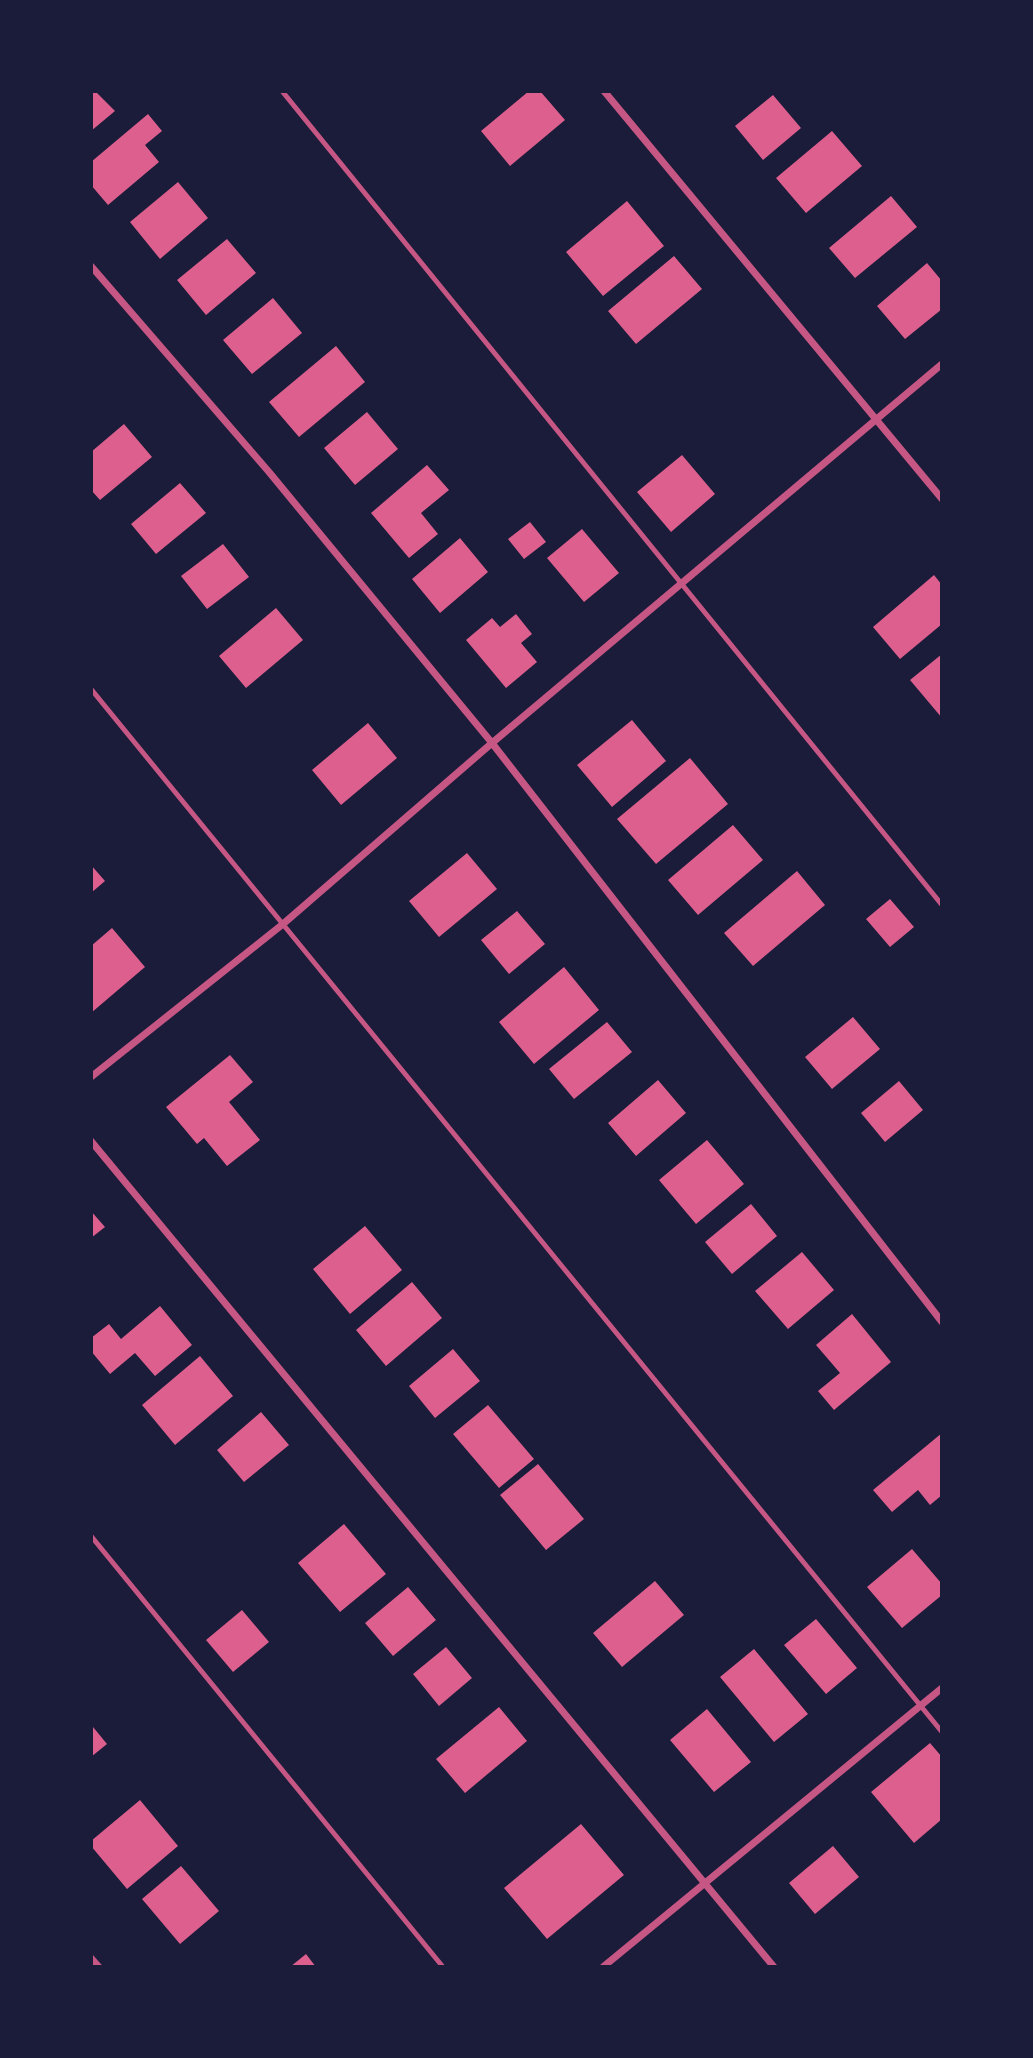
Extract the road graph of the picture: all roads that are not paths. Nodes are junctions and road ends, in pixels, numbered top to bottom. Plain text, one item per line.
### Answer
1 (282, 91) edge
2 (604, 91) edge
3 (91, 266) edge
4 (942, 364) edge
5 (875, 418) junction
6 (942, 499) edge
7 (680, 584) junction
8 (91, 689) edge
9 (492, 743) junction
10 (942, 905) edge
11 (283, 924) junction
12 (91, 1077) edge
13 (91, 1141) edge
14 (942, 1322) edge
15 (91, 1536) edge
16 (942, 1688) edge
17 (921, 1706) junction
18 (942, 1732) edge
19 (706, 1882) junction
20 (91, 1958) edge
21 (99, 1967) edge
22 (443, 1967) edge
23 (603, 1967) edge
24 (774, 1967) edge

1 - 7 lane
2 - 5 street
3 - 9 street
4 - 5 street
5 - 6 street
5 - 7 street
7 - 9 street
7 - 10 lane
8 - 11 lane
9 - 11 street
9 - 14 street
11 - 12 street
11 - 17 lane
13 - 19 street
15 - 22 lane
16 - 17 street
17 - 18 lane
17 - 19 street
19 - 23 street
19 - 24 street
20 - 21 street

